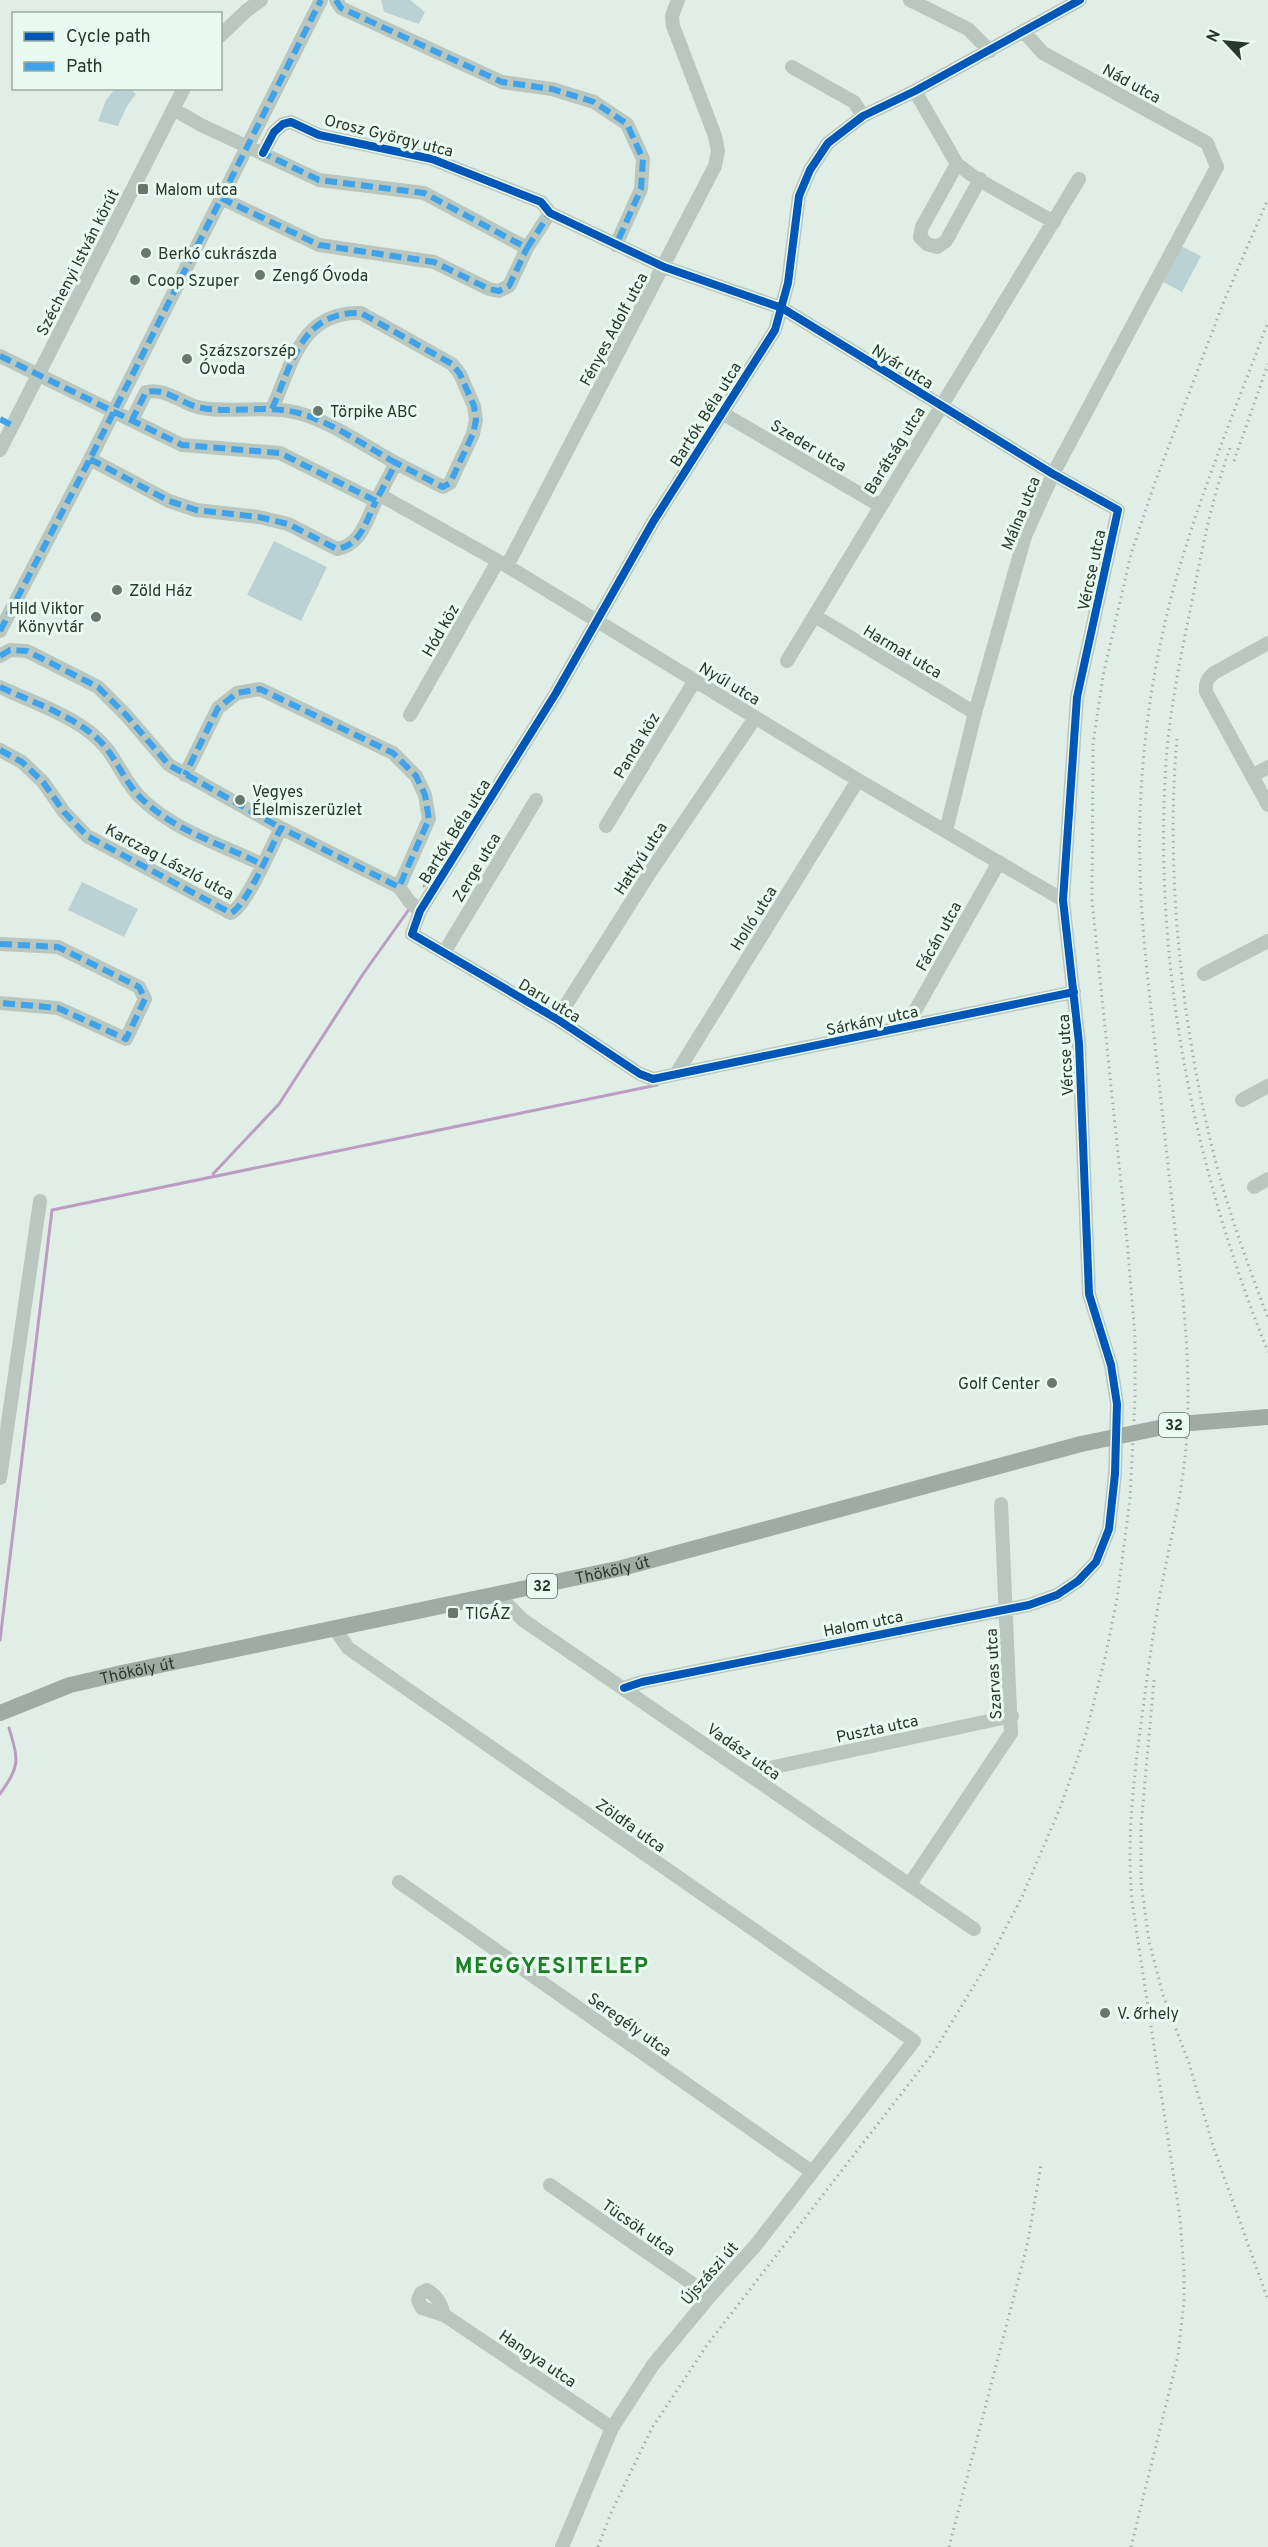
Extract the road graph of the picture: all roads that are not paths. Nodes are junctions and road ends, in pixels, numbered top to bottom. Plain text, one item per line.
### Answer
1 (261, 0) edge
2 (321, 0) edge
3 (336, 0) edge
4 (678, 0) edge
5 (910, 0) edge
6 (1080, 0) edge
7 (1024, 32) junction
8 (222, 34) edge
9 (990, 51) junction
10 (792, 67) dead end
11 (183, 90) edge
12 (915, 91) junction
13 (173, 109) junction
14 (863, 116) junction
15 (248, 146) junction
16 (263, 153) junction
17 (957, 164) junction
18 (1217, 167) joint
19 (980, 179) junction
20 (1079, 179) dead end
21 (221, 198) junction
22 (550, 213) junction
23 (1054, 222) junction
24 (616, 245) junction
25 (527, 248) junction
26 (664, 267) junction
27 (782, 308) junction
28 (0, 356) edge
29 (38, 375) junction
30 (941, 405) junction
31 (272, 409) junction
32 (114, 411) junction
33 (722, 413) junction
34 (132, 420) junction
35 (6, 422) edge
36 (0, 450) edge
37 (90, 459) junction
38 (396, 463) junction
39 (1053, 474) junction
40 (378, 498) junction
41 (879, 505) junction
42 (1118, 510) joint
43 (502, 564) junction
44 (815, 616) junction
45 (597, 621) junction
46 (0, 631) edge
47 (1268, 643) edge
48 (0, 656) edge
49 (787, 661) dead end
50 (694, 682) junction
51 (0, 687) edge
52 (975, 713) junction
53 (410, 715) dead end
54 (756, 718) junction
55 (0, 750) edge
56 (1268, 767) edge
57 (185, 775) junction
58 (1252, 776) junction
59 (858, 780) junction
60 (536, 800) dead end
61 (1268, 805) edge
62 (606, 826) dead end
63 (281, 828) junction
64 (946, 831) junction
65 (999, 862) junction
66 (261, 864) junction
67 (399, 887) junction
68 (1063, 900) junction
69 (420, 911) junction
70 (412, 934) joint
71 (1268, 941) edge
72 (0, 944) edge
73 (445, 951) junction
74 (1204, 974) dead end
75 (1074, 992) junction
76 (0, 1003) edge
77 (557, 1019) junction
78 (906, 1027) junction
79 (676, 1074) junction
80 (1268, 1086) edge
81 (1242, 1100) dead end
82 (1268, 1179) edge
83 (1254, 1187) dead end
84 (40, 1202) dead end
85 (1268, 1417) edge
86 (3, 1424) edge
87 (0, 1478) edge
88 (1001, 1504) dead end
89 (1096, 1562) joint
90 (498, 1595) junction
91 (1006, 1609) junction
92 (335, 1629) junction
93 (624, 1688) junction
94 (0, 1713) edge
95 (1012, 1716) junction
96 (750, 1775) junction
97 (399, 1882) dead end
98 (910, 1884) junction
99 (974, 1929) dead end
100 (914, 2041) joint
101 (812, 2172) junction
102 (550, 2185) dead end
103 (710, 2296) junction
104 (444, 2315) dead end
105 (612, 2428) junction
106 (562, 2547) edge

1 - 8 street
2 - 15 street
3 - 24 street
4 - 26 street, Fényes Adolf utca
5 - 9 street
6 - 7 street, Bartók Béla utca
7 - 9 street, Bartók Béla utca
7 - 18 street, Nád utca
9 - 12 street, Bartók Béla utca
10 - 14 street
11 - 13 street, Széchenyi István körút
12 - 14 street, Bartók Béla utca
12 - 17 street
13 - 15 street
13 - 29 street, Széchenyi István körút
14 - 27 street, Bartók Béla utca
15 - 16 street
15 - 21 street
16 - 22 street, Orosz György utca
16 - 25 street
17 - 19 street
17 - 19 street
18 - 39 street, Málna utca
19 - 23 street
20 - 23 street, Barátság utca
21 - 25 street
21 - 32 street
22 - 24 street, Orosz György utca
22 - 25 street
23 - 30 street, Barátság utca
24 - 26 street, Orosz György utca
26 - 27 street, Nyár utca
26 - 43 street, Fényes Adolf utca
27 - 30 street, Nyár utca
27 - 33 street, Bartók Béla utca
28 - 29 street
29 - 32 street, Nyúl utca
29 - 35 street, Széchenyi István körút
30 - 39 street, Nyár utca
30 - 41 street, Barátság utca
31 - 34 street
31 - 38 street
31 - 38 street
32 - 34 street, Nyúl utca
32 - 37 street
33 - 41 street, Szeder utca
33 - 45 street, Bartók Béla utca
34 - 40 street, Nyúl utca
35 - 36 street, Széchenyi István körút
37 - 40 street
37 - 46 street
38 - 40 street
39 - 42 street, Nyár utca
39 - 52 street, Málna utca
40 - 43 street, Nyúl utca
41 - 44 street, Barátság utca
42 - 68 street, Vércse utca
43 - 45 street, Nyúl utca
43 - 53 street, Hód köz
44 - 49 street, Barátság utca
44 - 52 street, Harmat utca
45 - 50 street, Nyúl utca
45 - 69 street, Bartók Béla utca
47 - 58 street
48 - 57 street
50 - 54 street, Nyúl utca
50 - 62 street, Panda köz
51 - 66 street
52 - 64 street, Málna utca
54 - 59 street, Nyúl utca
54 - 77 street, Hattyú utca
55 - 66 street, Karczag László utca
56 - 58 street
57 - 63 street
57 - 67 street
58 - 61 street
59 - 64 street, Nyúl utca
59 - 79 street, Holló utca
60 - 73 street, Zerge utca
63 - 66 street, Karczag László utca
63 - 67 street
64 - 65 street, Nyúl utca
65 - 68 street, Nyúl utca
65 - 78 street, Fácán utca
67 - 69 street
68 - 75 street, Vércse utca
69 - 70 street, Bartók Béla utca
70 - 73 street, Daru utca
71 - 74 street
72 - 76 street
73 - 77 street, Daru utca
75 - 78 street, Sárkány utca
75 - 89 street, Vércse utca
77 - 79 street, Daru utca
78 - 79 street, Sárkány utca
80 - 81 street
82 - 83 street
84 - 86 street
85 - 90 main road, Thököly út / 32, bridge
86 - 87 street
88 - 91 street, Szarvas utca
89 - 91 street, Halom utca
90 - 92 main road, Thököly út / 32
90 - 93 street, Vadász utca
91 - 93 street, Halom utca
91 - 95 street, Szarvas utca
92 - 94 main road, Thököly út / 32
92 - 100 street, Zöldfa utca
93 - 96 street, Vadász utca
95 - 96 street, Puszta utca
95 - 98 street, Szarvas utca
96 - 98 street, Vadász utca
97 - 101 street, Seregély utca
98 - 99 street, Vadász utca
100 - 101 street, Újszászi út
101 - 103 street, Újszászi út
102 - 103 street, Tücsök utca
103 - 105 street, Újszászi út
104 - 105 street, Hangya utca
105 - 106 street, Újszászi út

